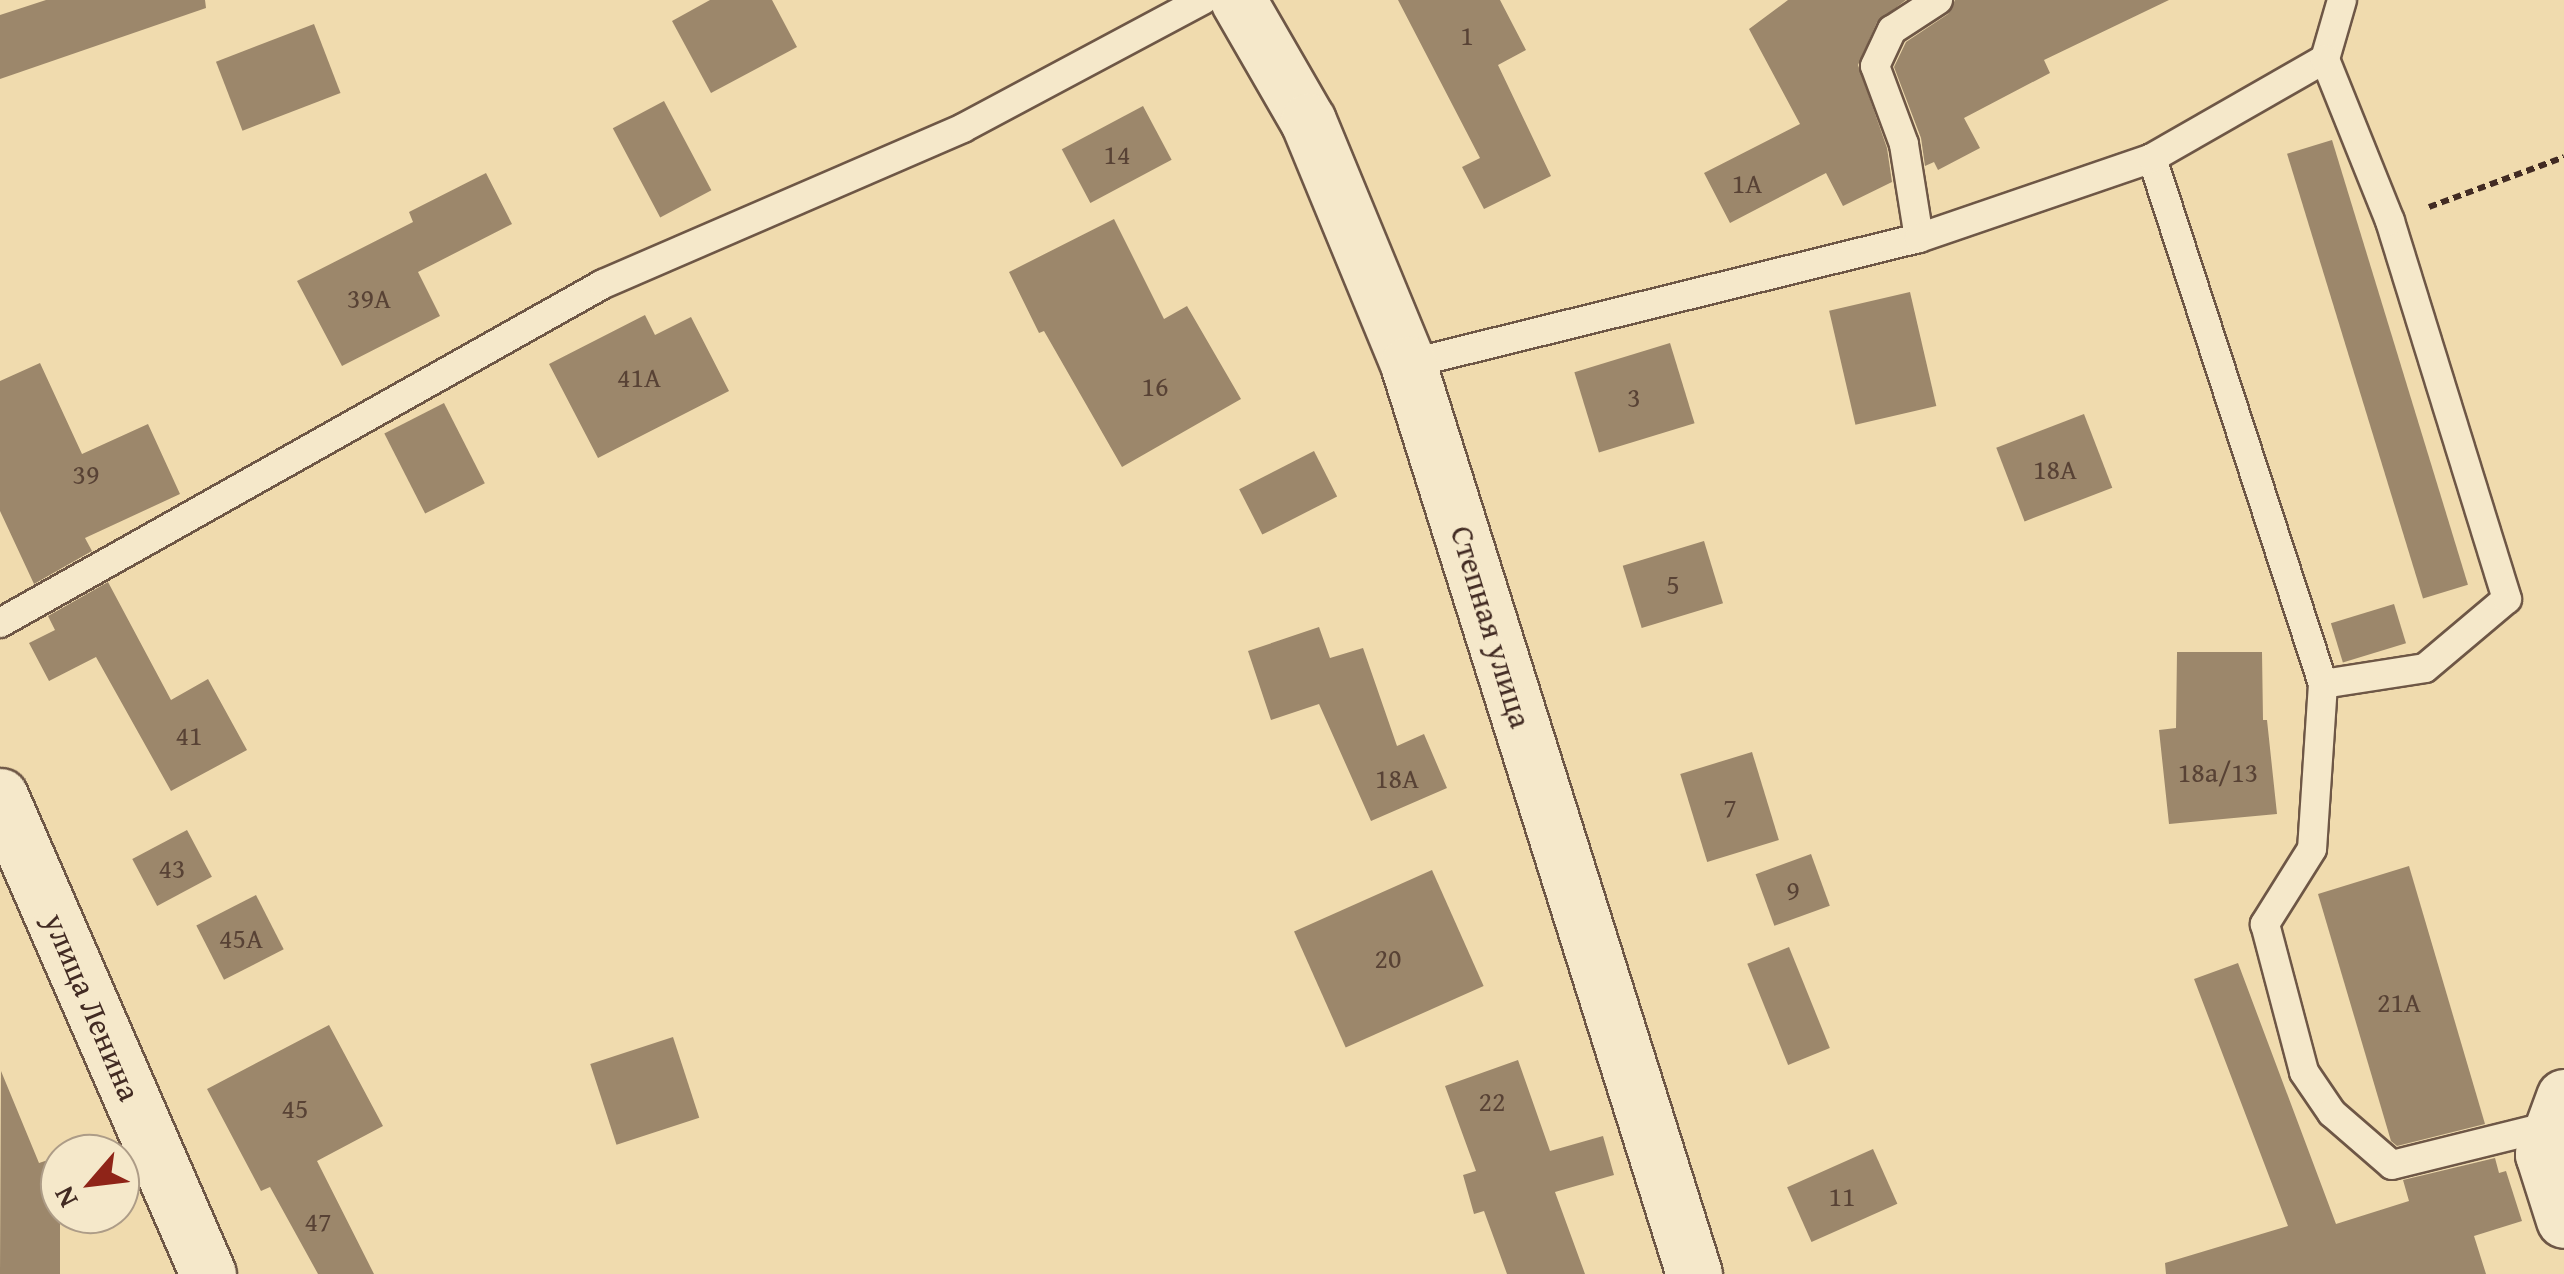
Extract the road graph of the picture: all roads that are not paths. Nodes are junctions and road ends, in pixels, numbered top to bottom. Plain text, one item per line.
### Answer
1 (1204, 0) edge
2 (1238, 0) edge
3 (1938, 0) edge
4 (2342, 0) edge
5 (2324, 59) junction
6 (2152, 158) junction
7 (1919, 238) junction
8 (1408, 364) junction
9 (0, 623) edge
10 (2322, 684) junction
11 (0, 796) edge
12 (2559, 1111) edge
13 (2564, 1220) edge
14 (208, 1274) edge
15 (1694, 1274) edge

1 - 9 lane
2 - 8 street, Степная улица
3 - 7 lane
4 - 5 lane
5 - 6 lane
5 - 10 lane
6 - 7 lane
6 - 10 lane
7 - 8 lane
8 - 15 street, Степная улица
10 - 12 lane
11 - 14 street, улица Ленина
12 - 13 street

